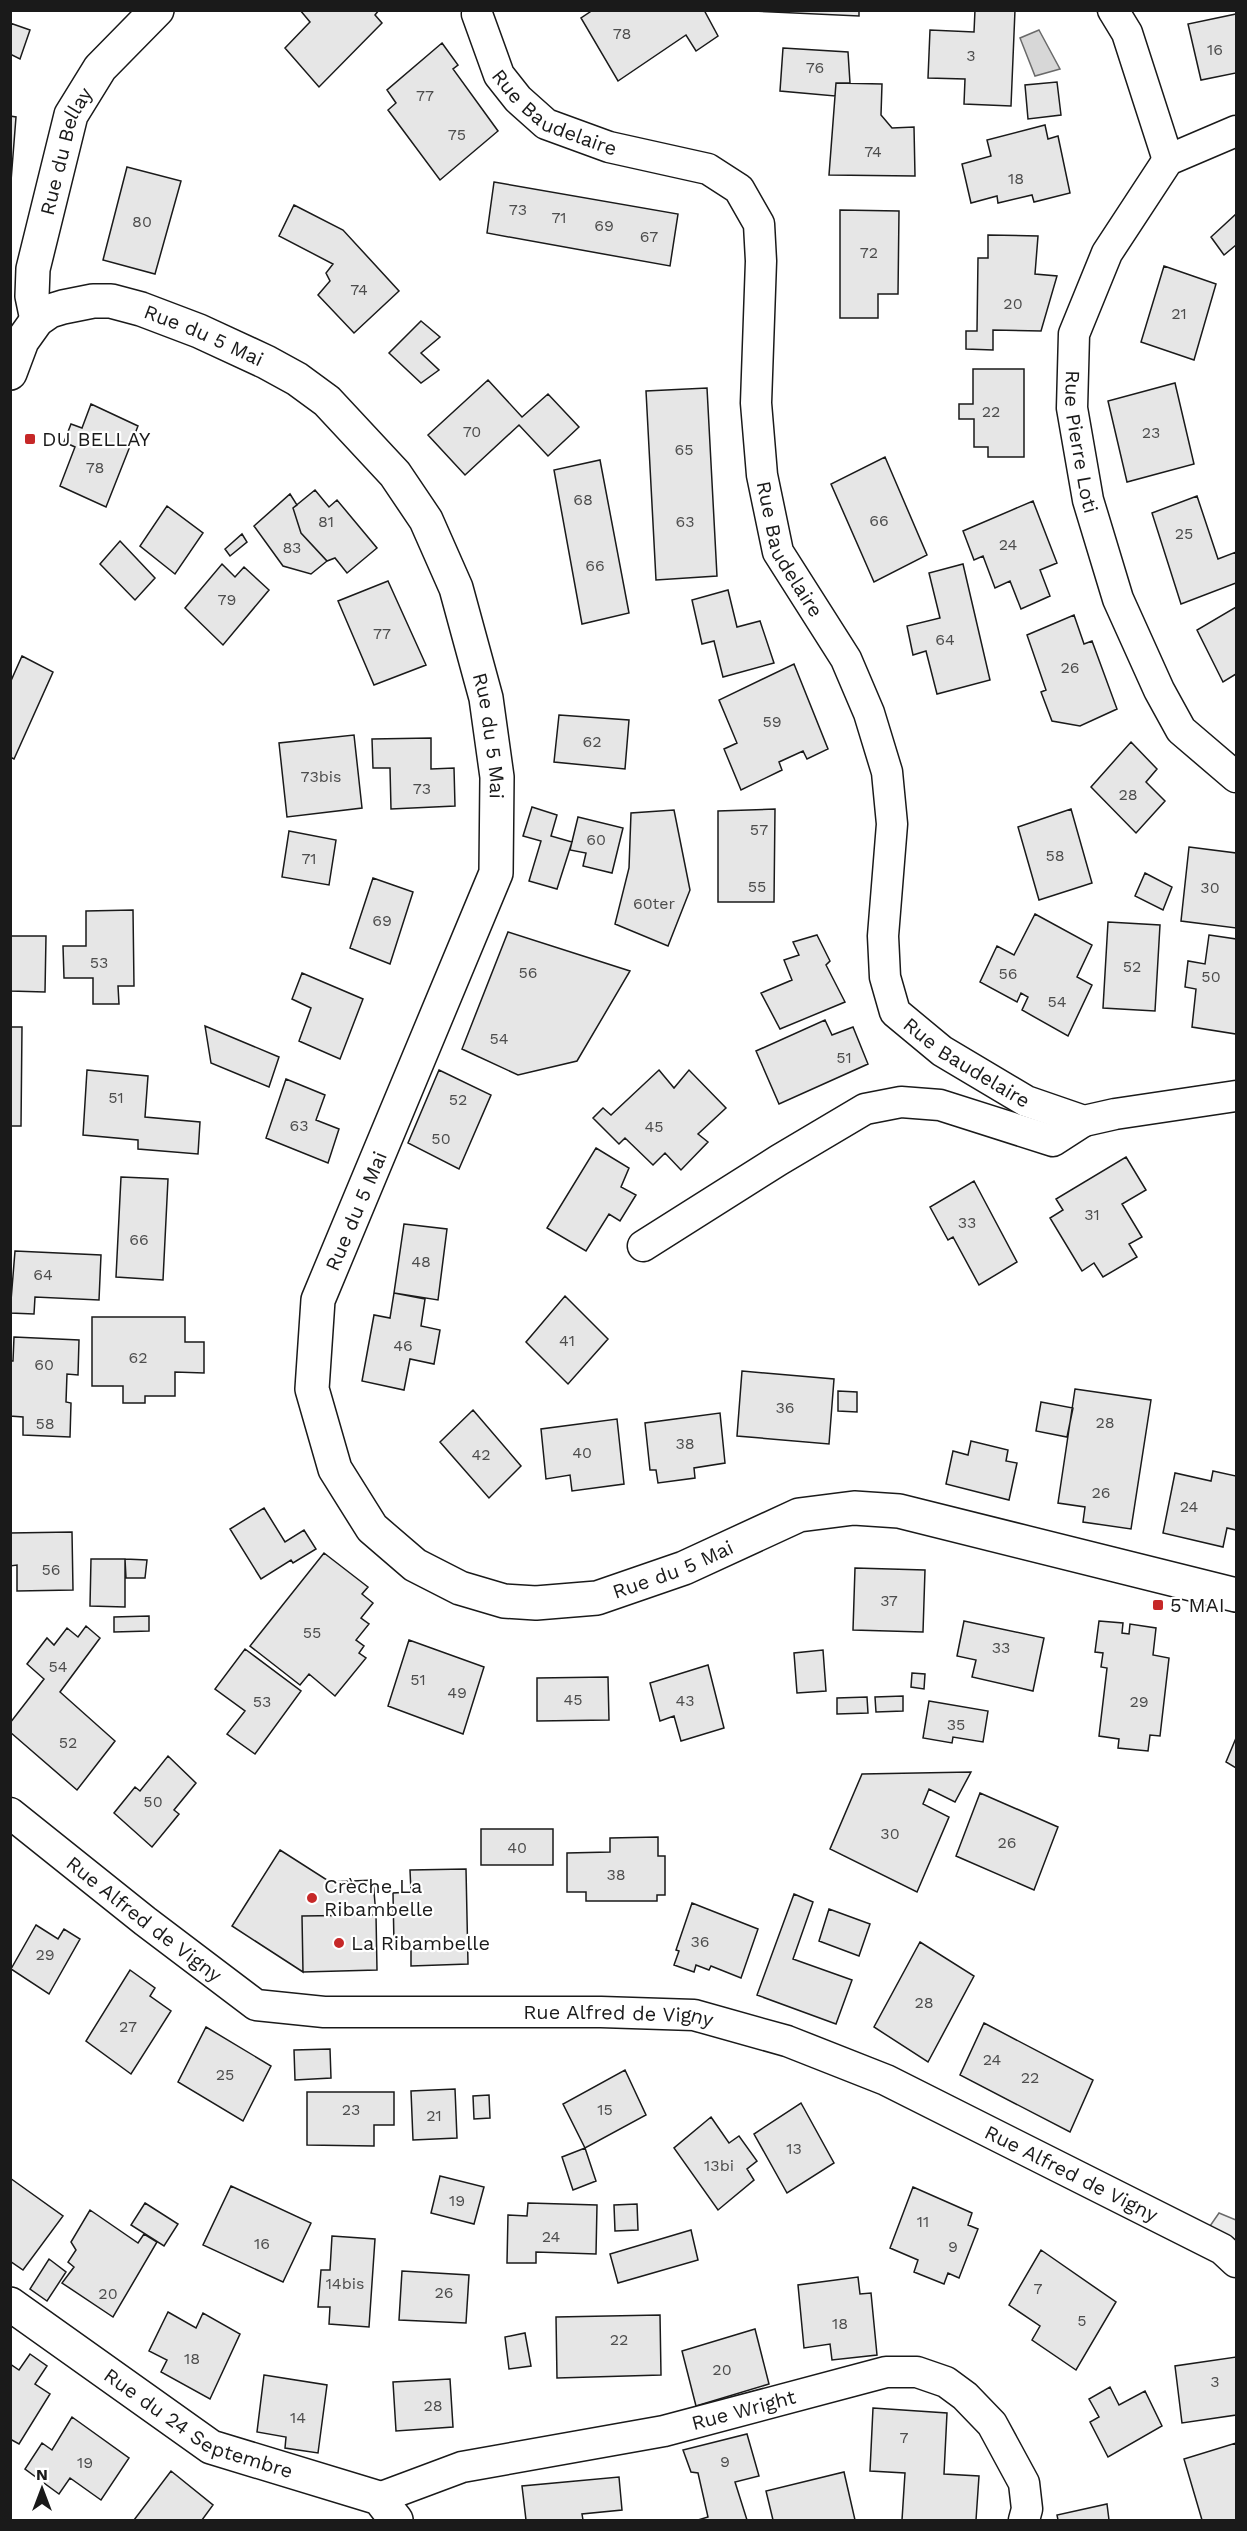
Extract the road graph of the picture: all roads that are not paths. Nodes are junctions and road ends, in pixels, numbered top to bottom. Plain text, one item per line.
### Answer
1 (157, 10) edge
2 (1113, 10) edge
3 (477, 14) dead end
4 (1236, 131) edge
5 (1168, 160) junction
6 (37, 320) junction
7 (11, 366) edge
8 (1236, 777) edge
9 (1236, 1096) edge
10 (1084, 1121) junction
11 (643, 1246) dead end
12 (1236, 1595) edge
13 (10, 1813) edge
14 (1236, 2262) edge
15 (10, 2304) edge
16 (388, 2509) edge
17 (1024, 2520) edge

1 - 6 main road, Rue du Bellay
2 - 5 street
3 - 10 street, Rue Baudelaire
4 - 5 street
5 - 8 street, Rue Pierre Loti
6 - 7 main road
6 - 12 main road, Rue du 5 Mai
9 - 10 street, Rue Baudelaire
10 - 11 street, Rue Baudelaire
13 - 14 street, Rue Alfred de Vigny
15 - 16 main road, Rue du 24 Septembre
16 - 17 street, Rue Wright

